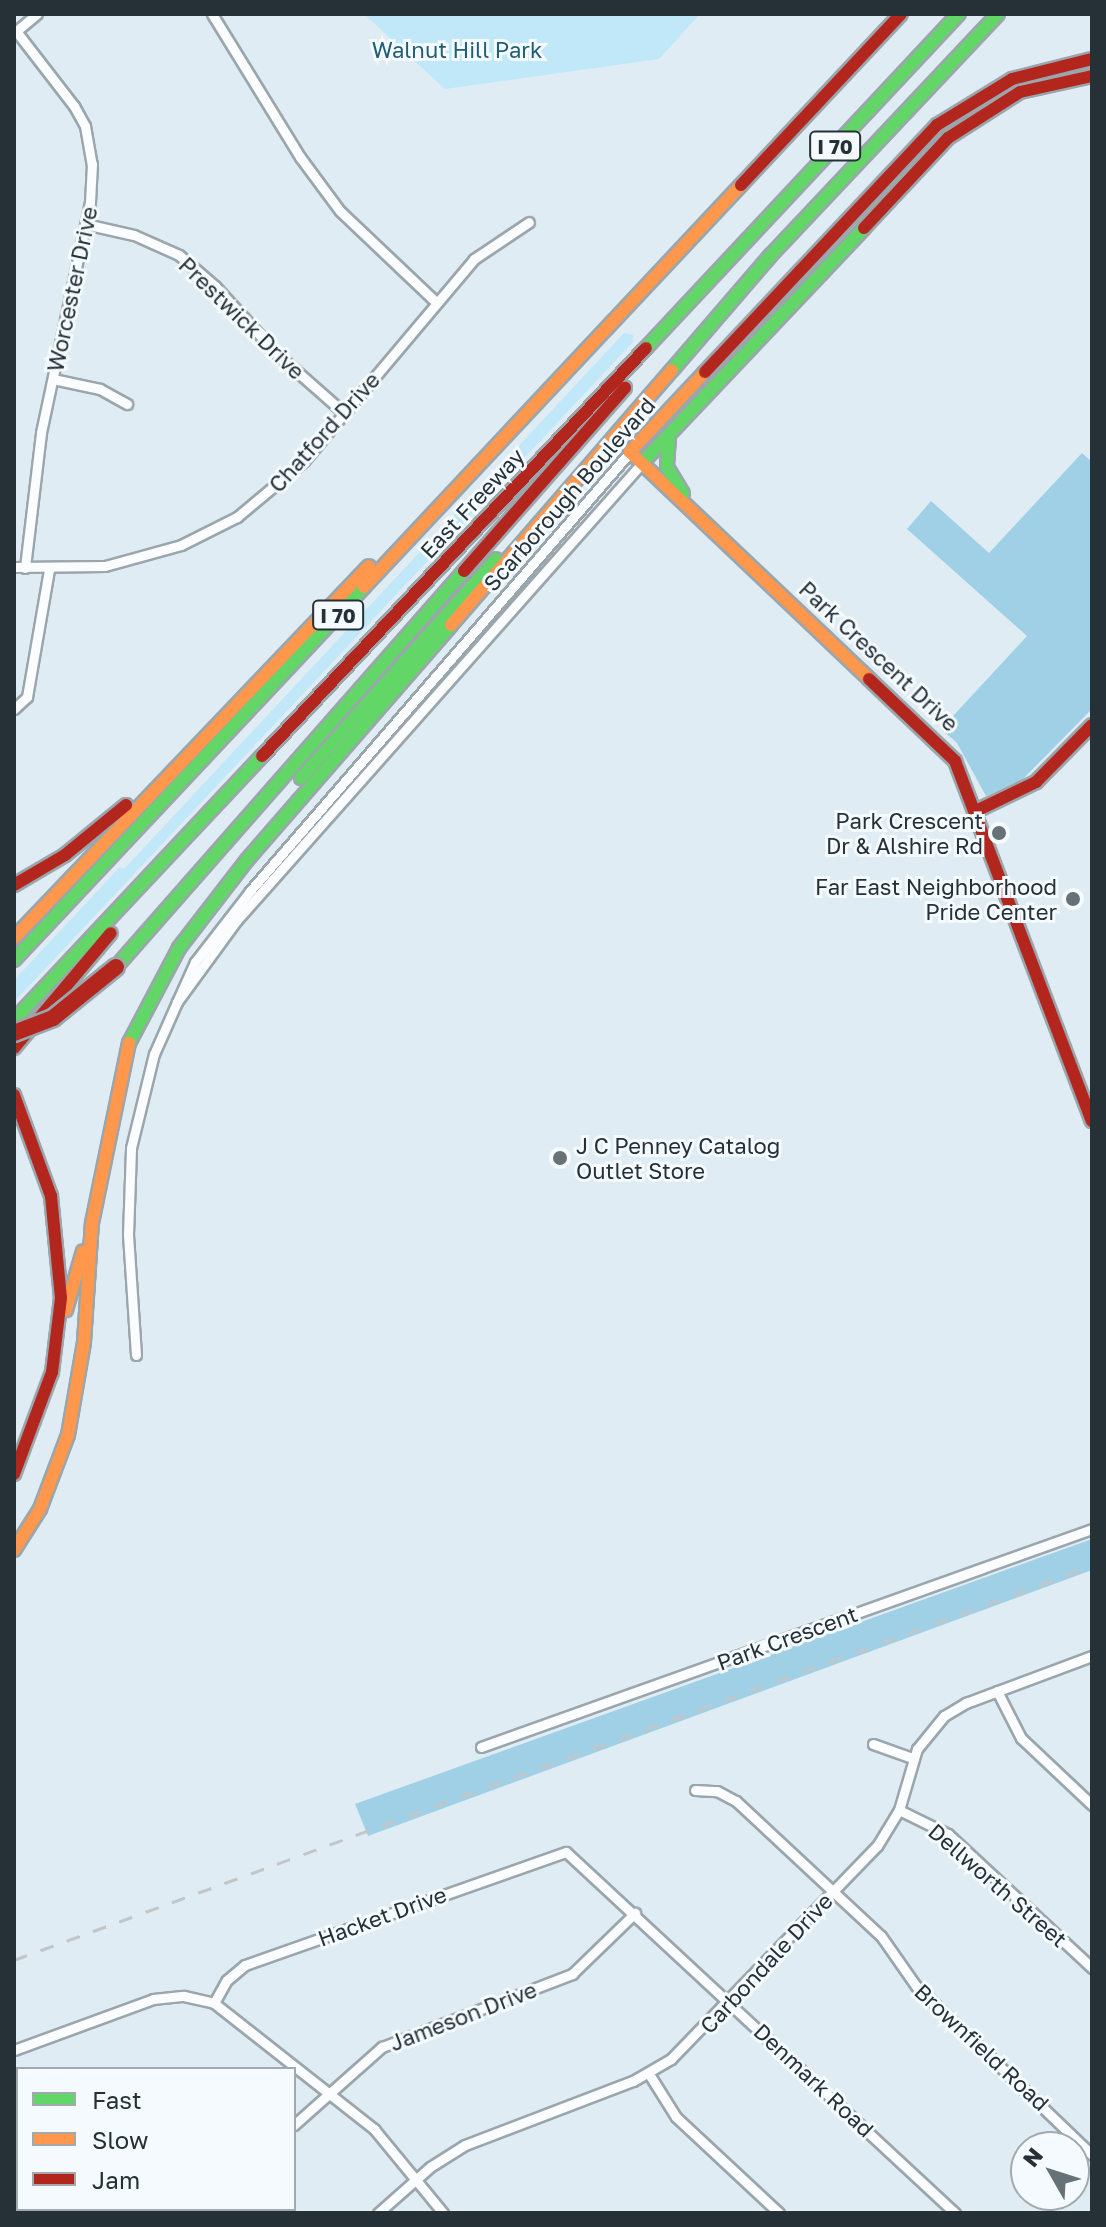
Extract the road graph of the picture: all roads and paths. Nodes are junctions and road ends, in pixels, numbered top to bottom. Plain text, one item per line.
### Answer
1 (37, 14) edge
2 (212, 14) edge
3 (901, 14) edge
4 (959, 14) edge
5 (998, 14) edge
6 (15, 32) edge
7 (1092, 59) edge
8 (1092, 76) edge
9 (529, 222) dead end
10 (85, 224) junction
11 (436, 302) junction
12 (653, 342) junction
13 (53, 379) junction
14 (534, 402) junction
15 (127, 404) dead end
16 (636, 412) junction
17 (344, 413) junction
18 (672, 431) junction
19 (636, 458) junction
20 (704, 521) junction
21 (14, 567) edge
22 (25, 568) junction
23 (49, 570) junction
24 (14, 709) edge
25 (1092, 725) edge
26 (202, 736) junction
27 (976, 811) junction
28 (240, 831) junction
29 (193, 833) junction
30 (14, 885) edge
31 (14, 938) edge
32 (14, 960) edge
33 (177, 1002) junction
34 (14, 1020) edge
35 (14, 1033) edge
36 (14, 1048) edge
37 (14, 1095) edge
38 (1092, 1121) edge
39 (92, 1223) junction
40 (58, 1338) junction
41 (136, 1355) dead end
42 (14, 1474) edge
43 (1092, 1529) edge
44 (14, 1550) edge
45 (1092, 1656) edge
46 (997, 1691) junction
47 (873, 1744) dead end
48 (481, 1747) dead end
49 (912, 1758) junction
50 (695, 1790) dead end
51 (1092, 1805) edge
52 (899, 1810) junction
53 (566, 1852) joint
54 (833, 1892) junction
55 (635, 1913) junction
56 (1092, 1968) edge
57 (730, 2002) junction
58 (214, 2003) junction
59 (14, 2050) edge
60 (649, 2074) junction
61 (329, 2092) junction
62 (296, 2123) edge
63 (1092, 2155) edge
64 (415, 2178) junction
65 (378, 2213) edge
66 (443, 2213) edge
67 (779, 2213) edge
68 (955, 2213) edge

1 - 6 street
2 - 11 street
3 - 14 main road, East Freeway / I 70
4 - 12 main road, East Freeway / I 70
5 - 16 main road
6 - 10 street, Worcester Drive
7 - 19 main road, Scarborough Boulevard
8 - 18 main road, Scarborough Boulevard
9 - 11 street, Chatford Drive
10 - 13 street, Worcester Drive
10 - 17 street, Prestwick Drive
11 - 17 street, Chatford Drive
12 - 28 main road
12 - 29 main road, East Freeway / I 70
13 - 15 street
13 - 22 street, Worcester Drive
14 - 26 main road
14 - 32 main road, East Freeway / I 70
16 - 28 main road
16 - 39 main road
17 - 23 street, Chatford Drive
18 - 19 main road, Scarborough Boulevard
18 - 20 main road
19 - 20 main road, Park Crescent Drive
19 - 33 street, Scarborough Boulevard
19 - 33 street, Scarborough Boulevard
20 - 27 main road, Park Crescent Drive
21 - 22 street, Chatford Drive
22 - 23 street, Chatford Drive
23 - 24 street
25 - 27 main road
26 - 30 main road
26 - 31 main road
27 - 38 main road, Park Crescent Drive
28 - 35 main road, bridge
29 - 34 main road, East Freeway / I 70
29 - 36 main road
33 - 41 street, Scarborough Boulevard
37 - 40 main road
39 - 40 main road
39 - 44 main road
40 - 42 main road
43 - 48 street, Park Crescent
45 - 46 street, Carbondale Drive
46 - 49 street, Carbondale Drive
46 - 51 street
47 - 49 street
49 - 52 street, Carbondale Drive
50 - 54 street, Brownfield Road
52 - 54 street, Carbondale Drive
52 - 56 street, Dellworth Street
53 - 55 street, Denmark Road
53 - 58 street, Hacket Drive
54 - 57 street, Carbondale Drive
54 - 63 street, Brownfield Road
55 - 57 street, Denmark Road
55 - 61 street, Jameson Drive
57 - 60 street, Carbondale Drive
57 - 68 street, Denmark Road
58 - 59 street
58 - 61 street
60 - 64 street, Carbondale Drive
60 - 67 street
61 - 62 street, Jameson Drive
61 - 64 street
64 - 65 street, Carbondale Drive
64 - 66 street

